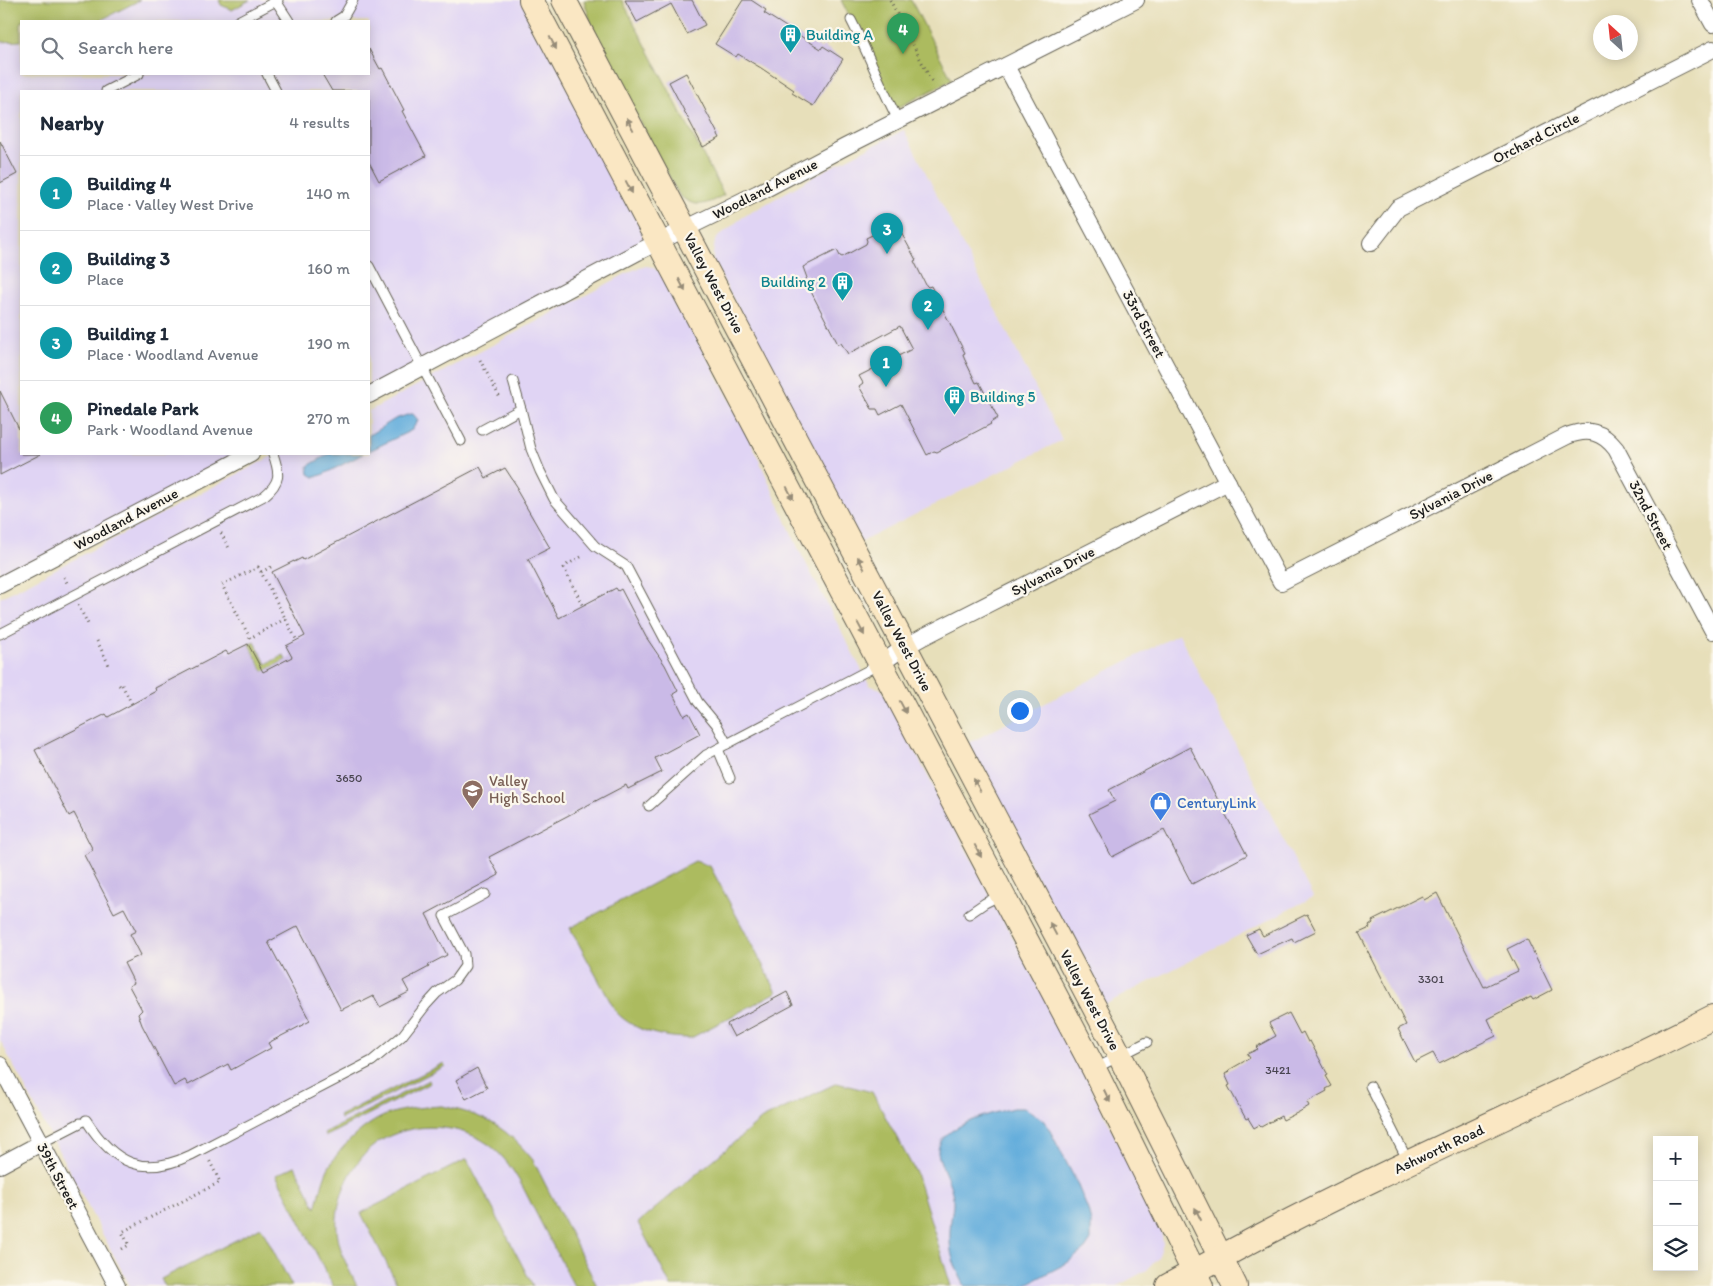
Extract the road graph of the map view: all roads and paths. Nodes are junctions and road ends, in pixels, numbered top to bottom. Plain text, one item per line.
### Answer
1 (353, 0) edge
2 (531, 0) edge
3 (564, 0) edge
4 (890, 0) edge
5 (1136, 0) edge
6 (277, 1) edge
7 (1112, 5) edge
8 (241, 20) edge
9 (288, 20) edge
10 (338, 20) edge
11 (851, 20) dead end
12 (1713, 49) edge
13 (1006, 66) junction
14 (137, 75) edge
15 (268, 75) edge
16 (932, 82) dead end
17 (108, 90) edge
18 (275, 90) edge
19 (898, 120) junction
20 (685, 229) junction
21 (659, 242) junction
22 (1371, 243) dead end
23 (370, 268) edge
24 (480, 360) dead end
25 (422, 368) junction
26 (513, 381) dead end
27 (370, 394) edge
28 (500, 398) dead end
29 (521, 409) junction
30 (482, 430) dead end
31 (1567, 436) joint
32 (461, 441) dead end
33 (250, 455) edge
34 (273, 455) edge
35 (1228, 482) junction
36 (221, 533) dead end
37 (230, 550) dead end
38 (581, 557) dead end
39 (271, 567) dead end
40 (240, 568) dead end
41 (261, 572) junction
42 (243, 574) junction
43 (64, 577) dead end
44 (1281, 582) joint
45 (0, 585) edge
46 (70, 588) dead end
47 (78, 604) dead end
48 (583, 606) dead end
49 (285, 619) junction
50 (88, 624) dead end
51 (242, 624) junction
52 (238, 626) dead end
53 (1713, 631) edge
54 (0, 634) edge
55 (297, 641) dead end
56 (97, 642) dead end
57 (906, 647) junction
58 (880, 664) junction
59 (110, 667) dead end
60 (121, 686) dead end
61 (132, 704) dead end
62 (727, 744) junction
63 (718, 749) junction
64 (730, 778) dead end
65 (650, 806) dead end
66 (485, 894) dead end
67 (1001, 895) junction
68 (970, 914) dead end
69 (1713, 1017) edge
70 (1147, 1042) dead end
71 (1120, 1056) junction
72 (0, 1065) edge
73 (1094, 1070) junction
74 (1370, 1086) dead end
75 (41, 1143) junction
76 (210, 1160) dead end
77 (1409, 1163) junction
78 (0, 1165) edge
79 (122, 1249) dead end
80 (1220, 1257) junction
81 (1197, 1279) edge
82 (117, 1286) edge
83 (1168, 1286) edge
84 (1235, 1286) edge

1 - 10 lane
2 -> 21 main road, Valley West Drive
20 -> 3 main road, Valley West Drive
4 - 16 path
5 - 7 street, Woodland Avenue
6 - 8 lane
6 - 9 lane
7 - 13 street, Woodland Avenue
11 - 19 lane
12 - 22 street, Orchard Circle
13 - 19 street, Woodland Avenue
13 - 35 street, 33rd Street
14 - 17 lane
15 - 18 lane
19 - 20 street, Woodland Avenue
20 - 21 street, Woodland Avenue
57 -> 20 main road, Valley West Drive
21 - 25 street, Woodland Avenue
21 -> 58 main road, Valley West Drive
23 - 25 lane
24 - 28 path
25 - 27 street, Woodland Avenue
25 - 32 lane
26 - 29 lane
29 - 30 lane
29 - 62 lane
31 - 44 street, Sylvania Drive
31 - 53 street, 32nd Street
33 - 45 street, Woodland Avenue
34 - 54 lane
35 - 44 street, 33rd Street
35 - 57 street, Sylvania Drive
36 - 37 path
38 - 48 path
39 - 41 path
40 - 42 path
41 - 42 path
41 - 49 path
42 - 51 path
43 - 46 path
47 - 50 path
49 - 51 path
49 - 55 path
51 - 52 path
56 - 59 path
57 - 58 street, Sylvania Drive
71 -> 57 main road, Valley West Drive
58 - 62 lane
58 -> 67 main road, Valley West Drive
60 - 61 path
62 - 63 lane
63 - 64 lane
63 - 65 lane
66 - 75 lane
67 - 68 lane
67 - 73 main road, Valley West Drive
69 - 77 main road, Ashworth Road
70 - 71 lane
71 - 73 lane
80 -> 71 main road, Valley West Drive
72 - 75 street, 39th Street
73 -> 81 main road, Valley West Drive
74 - 77 lane
75 - 78 street
75 - 82 street, 39th Street
76 - 79 path
77 - 80 main road, Ashworth Road
80 - 81 main road, Ashworth Road
80 - 84 main road, Valley West Drive
81 - 83 main road, Ashworth Road

